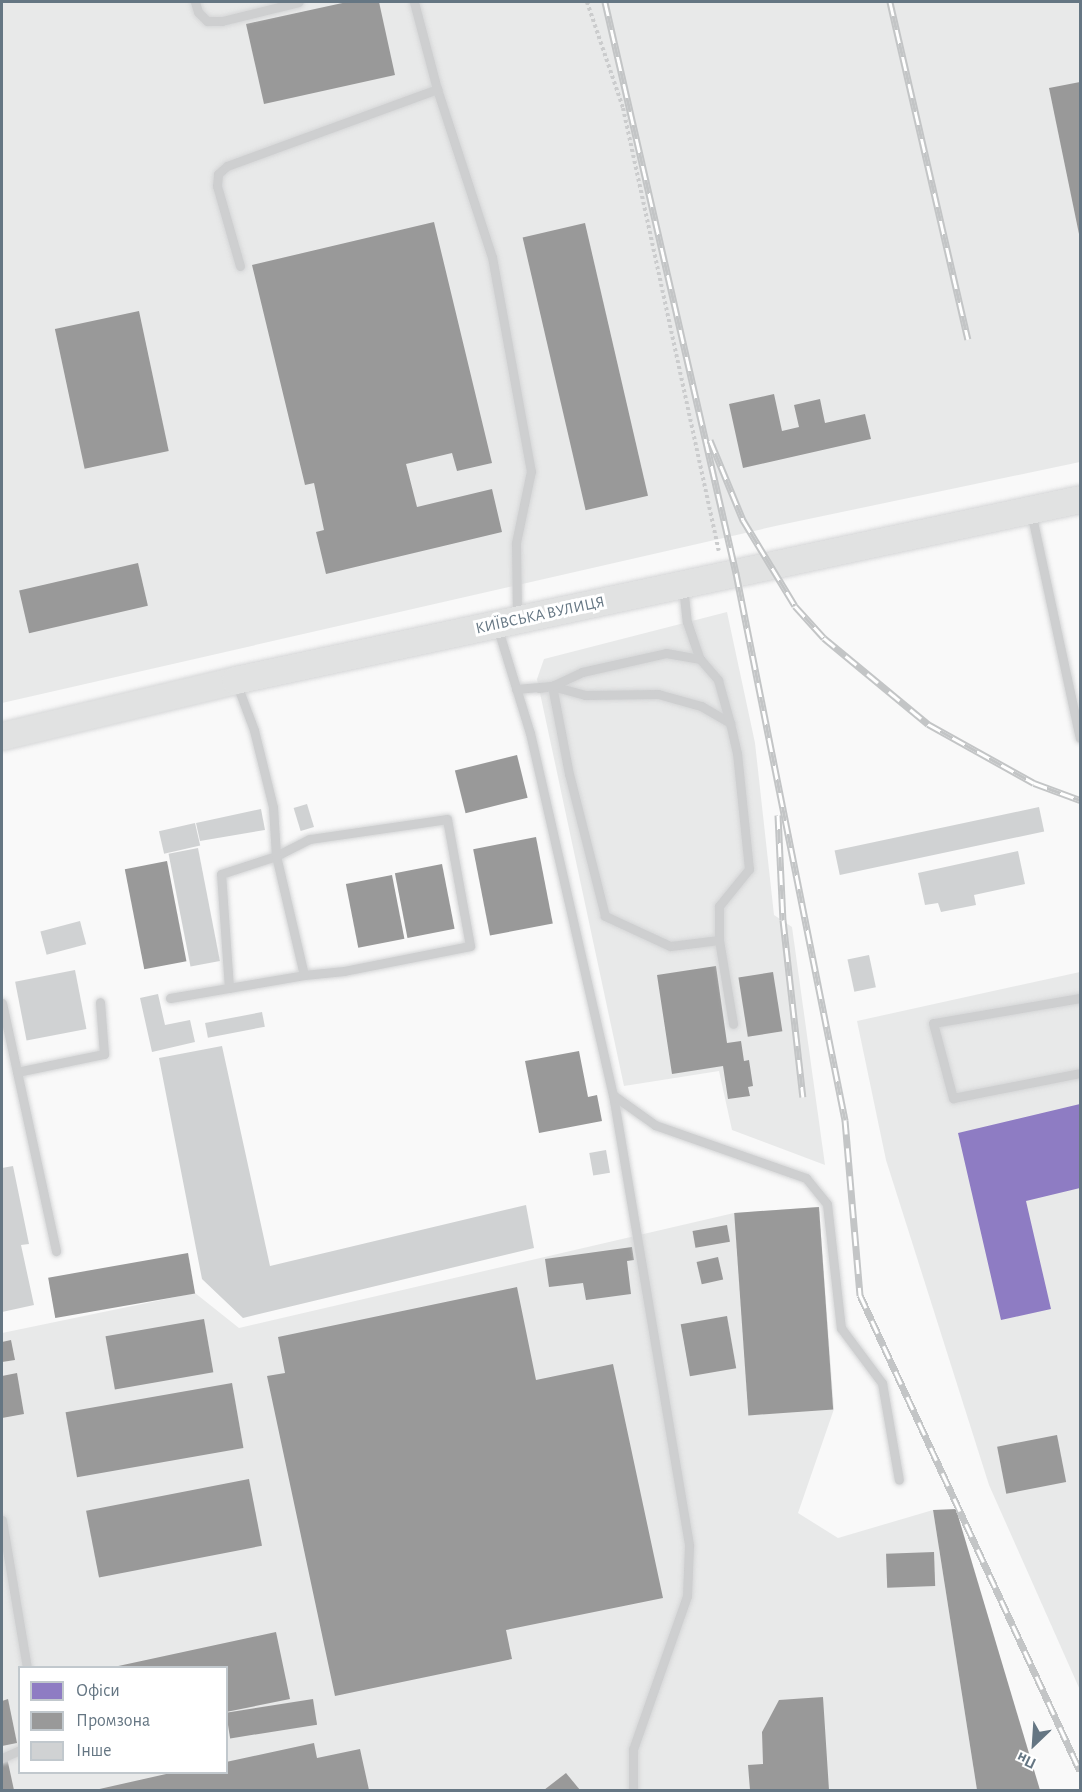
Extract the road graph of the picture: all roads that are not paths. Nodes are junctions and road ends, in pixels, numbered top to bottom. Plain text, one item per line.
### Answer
1 (195, 2) edge
2 (299, 2) edge
3 (414, 2) edge
4 (437, 89) junction
5 (240, 266) dead end
6 (1080, 499) edge
7 (1030, 510) junction
8 (682, 585) junction
9 (507, 622) junction
10 (700, 659) junction
11 (235, 680) junction
12 (552, 686) junction
13 (516, 689) junction
14 (730, 723) junction
15 (2, 736) edge
16 (1080, 738) edge
17 (276, 856) junction
18 (719, 940) junction
19 (304, 975) junction
20 (229, 988) junction
21 (171, 998) dead end
22 (1080, 998) edge
23 (100, 1002) dead end
24 (2, 1003) edge
25 (733, 1024) dead end
26 (16, 1072) junction
27 (1080, 1073) edge
28 (612, 1095) junction
29 (56, 1251) dead end
30 (899, 1480) dead end
31 (2, 1520) edge
32 (27, 1666) edge
33 (18, 1751) edge
34 (2, 1758) edge
35 (633, 1791) edge

1 - 2 lane
3 - 4 lane
4 - 5 lane
4 - 9 lane
6 - 7 main road, КИЇВСЬКА ВУЛИЦЯ
7 - 8 main road, КИЇВСЬКА ВУЛИЦЯ
7 - 16 lane
8 - 9 main road, КИЇВСЬКА ВУЛИЦЯ
8 - 10 lane
9 - 11 main road, КИЇВСЬКА ВУЛИЦЯ
9 - 13 lane
10 - 12 lane
10 - 14 lane
11 - 15 main road, КИЇВСЬКА ВУЛИЦЯ
11 - 17 lane
12 - 13 lane
12 - 14 lane
12 - 18 lane
13 - 28 lane
14 - 18 lane
17 - 19 lane
17 - 19 lane
17 - 20 lane
18 - 25 lane
19 - 20 lane
20 - 21 lane
22 - 27 lane
23 - 26 lane
24 - 26 lane
26 - 29 lane
28 - 30 lane
28 - 35 lane
31 - 32 lane
33 - 34 lane

